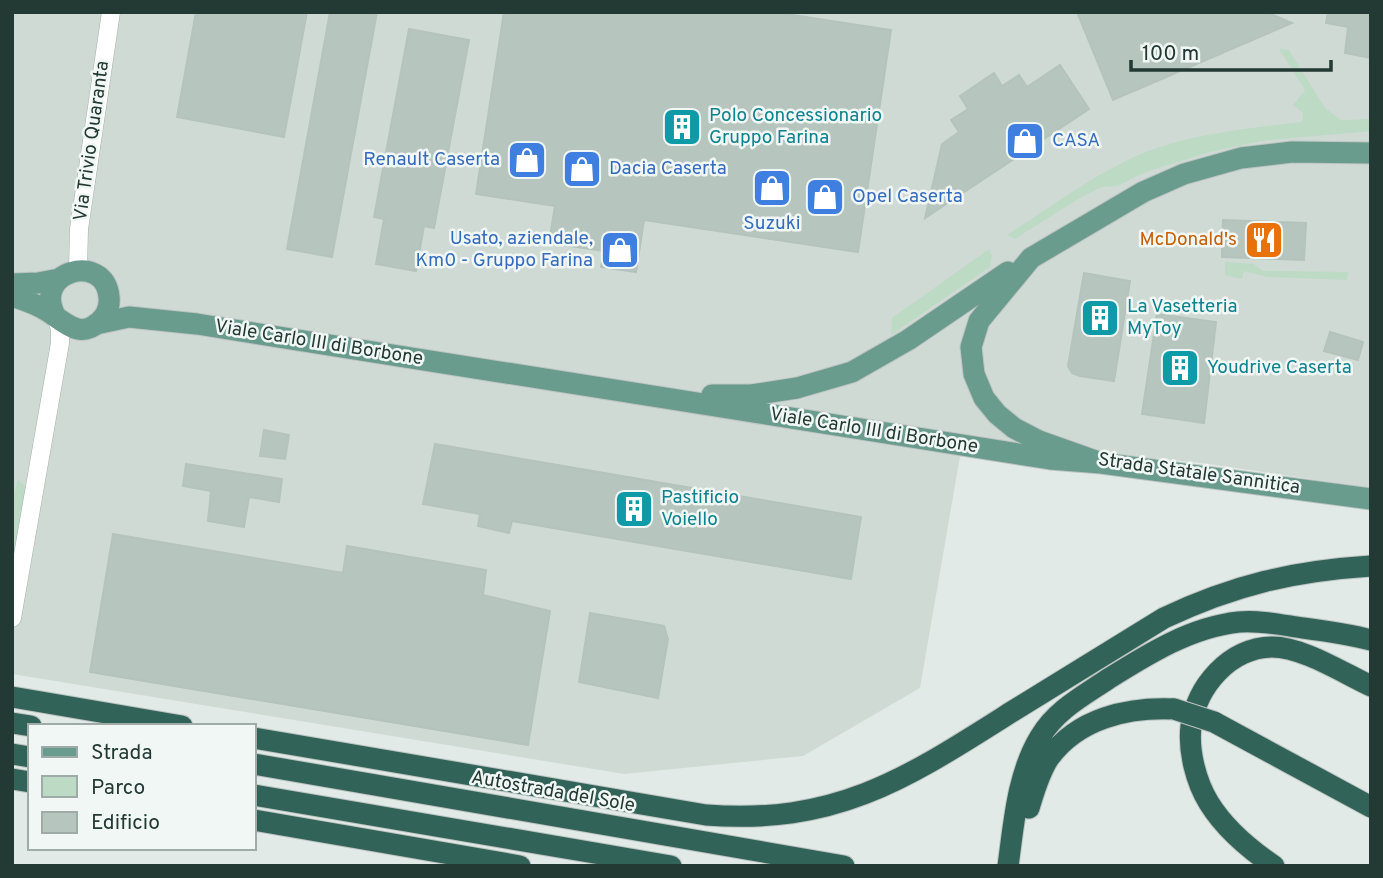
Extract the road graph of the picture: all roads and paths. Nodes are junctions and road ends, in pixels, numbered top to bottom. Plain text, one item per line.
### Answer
1 (111, 12) edge
2 (1366, 150) edge
3 (1031, 258) junction
4 (78, 270) junction
5 (59, 279) junction
6 (12, 284) edge
7 (106, 287) junction
8 (12, 296) edge
9 (56, 317) junction
10 (197, 324) junction
11 (92, 326) junction
12 (56, 369) junction
13 (648, 395) junction
14 (1101, 463) junction
15 (1371, 499) edge
16 (1371, 566) edge
17 (12, 618) edge
18 (1371, 640) edge
19 (1371, 686) edge
20 (12, 697) edge
21 (170, 724) edge
22 (256, 738) edge
23 (256, 764) edge
24 (256, 795) edge
25 (1371, 807) edge
26 (256, 820) edge
27 (1019, 835) junction
28 (520, 866) edge
29 (671, 866) edge
30 (844, 866) edge
31 (1008, 866) edge
32 (1020, 866) edge
33 (1274, 866) edge

1 - 4 street, Via Trivio Quaranta
2 - 3 main road, Strada Statale Sannitica
3 - 13 main road, Viale Carlo III di Borbone
3 - 14 main road, Strada Statale Sannitica
4 - 5 main road
4 - 7 main road, Viale Carlo III di Borbone
5 - 6 main road
5 - 9 main road
7 - 10 main road, Viale Carlo III di Borbone
7 - 11 main road
8 - 9 main road, Viale Carlo III di Borbone
9 - 11 main road, Viale Carlo III di Borbone
9 - 12 street
10 - 11 main road, Viale Carlo III di Borbone
10 - 13 main road, Viale Carlo III di Borbone
11 - 12 street
12 - 17 street
13 - 14 main road, Viale Carlo III di Borbone
14 - 15 main road, Strada Statale Sannitica
16 - 22 highway
18 - 27 highway
19 - 33 highway
20 - 21 highway
23 - 30 highway, Autostrada del Sole
24 - 29 highway
25 - 27 highway, bridge
26 - 28 highway
27 - 31 highway
27 - 32 highway

